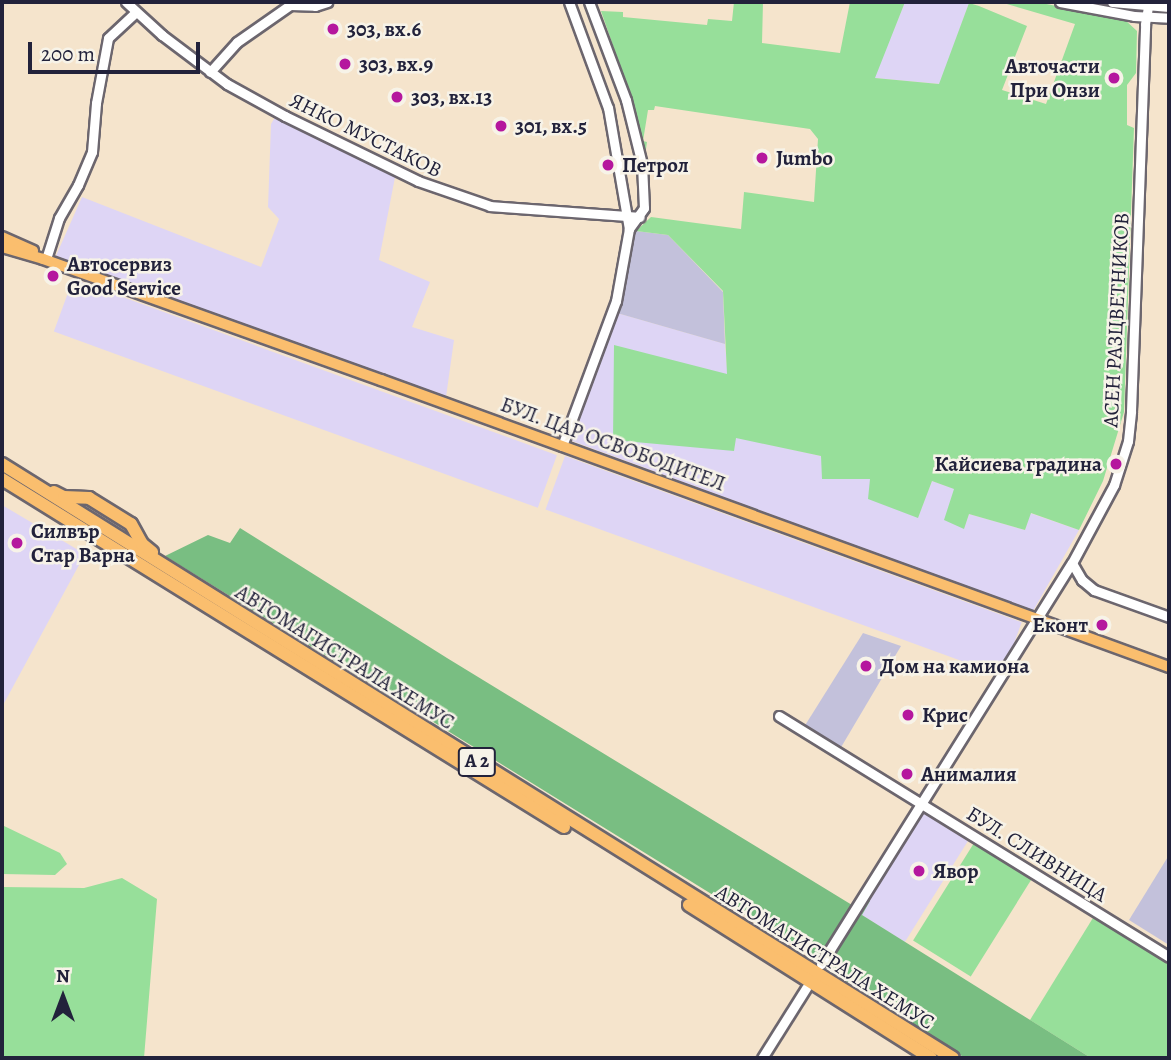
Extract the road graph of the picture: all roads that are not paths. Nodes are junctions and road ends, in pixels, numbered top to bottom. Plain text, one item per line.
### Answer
1 (126, 2) edge
2 (327, 2) edge
3 (569, 2) edge
4 (589, 2) edge
5 (1060, 2) edge
6 (1112, 2) edge
7 (1149, 4) edge
8 (1169, 7) edge
9 (136, 12) junction
10 (1145, 18) junction
11 (1169, 18) edge
12 (209, 72) junction
13 (624, 217) junction
14 (640, 217) junction
15 (629, 229) junction
16 (2, 237) edge
17 (2, 247) edge
18 (44, 259) junction
19 (562, 446) junction
20 (2, 464) edge
21 (2, 480) edge
22 (31, 510) dead end
23 (92, 547) dead end
24 (122, 553) junction
25 (1072, 562) junction
26 (218, 600) junction
27 (1169, 617) edge
28 (1037, 618) junction
29 (1169, 667) edge
30 (779, 716) dead end
31 (922, 804) junction
32 (1169, 957) edge
33 (821, 964) dead end
34 (806, 988) dead end
35 (762, 1058) edge
36 (932, 1058) edge
37 (953, 1058) edge

1 - 9 street, ЯНКО МУСТАКОВ
2 - 12 street
3 - 13 street
4 - 14 street
5 - 10 street
6 - 7 street
7 - 8 street
7 - 10 street, АСЕН РАЗЦВЕТНИКОВ
9 - 12 street, ЯНКО МУСТАКОВ
9 - 18 street
10 - 11 street
10 - 25 street, АСЕН РАЗЦВЕТНИКОВ
12 - 13 street, ЯНКО МУСТАКОВ
13 - 14 street, ЯНКО МУСТАКОВ
13 - 15 street
14 - 15 street
15 - 19 street
16 - 18 main road, БУЛ. ЦАР ОСВОБОДИТЕЛ
17 - 18 main road, БУЛ. ЦАР ОСВОБОДИТЕЛ
18 - 19 main road, БУЛ. ЦАР ОСВОБОДИТЕЛ
19 - 28 main road, БУЛ. ЦАР ОСВОБОДИТЕЛ
20 - 26 highway, АВТОМАГИСТРАЛА ХЕМУС / A 2
20 - 26 highway
21 - 22 highway
21 - 24 highway, АВТОМАГИСТРАЛА ХЕМУС / A 2
23 - 24 highway
24 - 36 highway, АВТОМАГИСТРАЛА ХЕМУС / A 2
25 - 27 street
25 - 28 street, АСЕН РАЗЦВЕТНИКОВ
26 - 37 highway, АВТОМАГИСТРАЛА ХЕМУС / A 2
28 - 29 main road, БУЛ. ЦАР ОСВОБОДИТЕЛ
28 - 31 street, АСЕН РАЗЦВЕТНИКОВ
30 - 31 street, БУЛ. СЛИВНИЦА
31 - 32 street, БУЛ. СЛИВНИЦА
31 - 33 street, АСЕН РАЗЦВЕТНИКОВ
34 - 35 street

